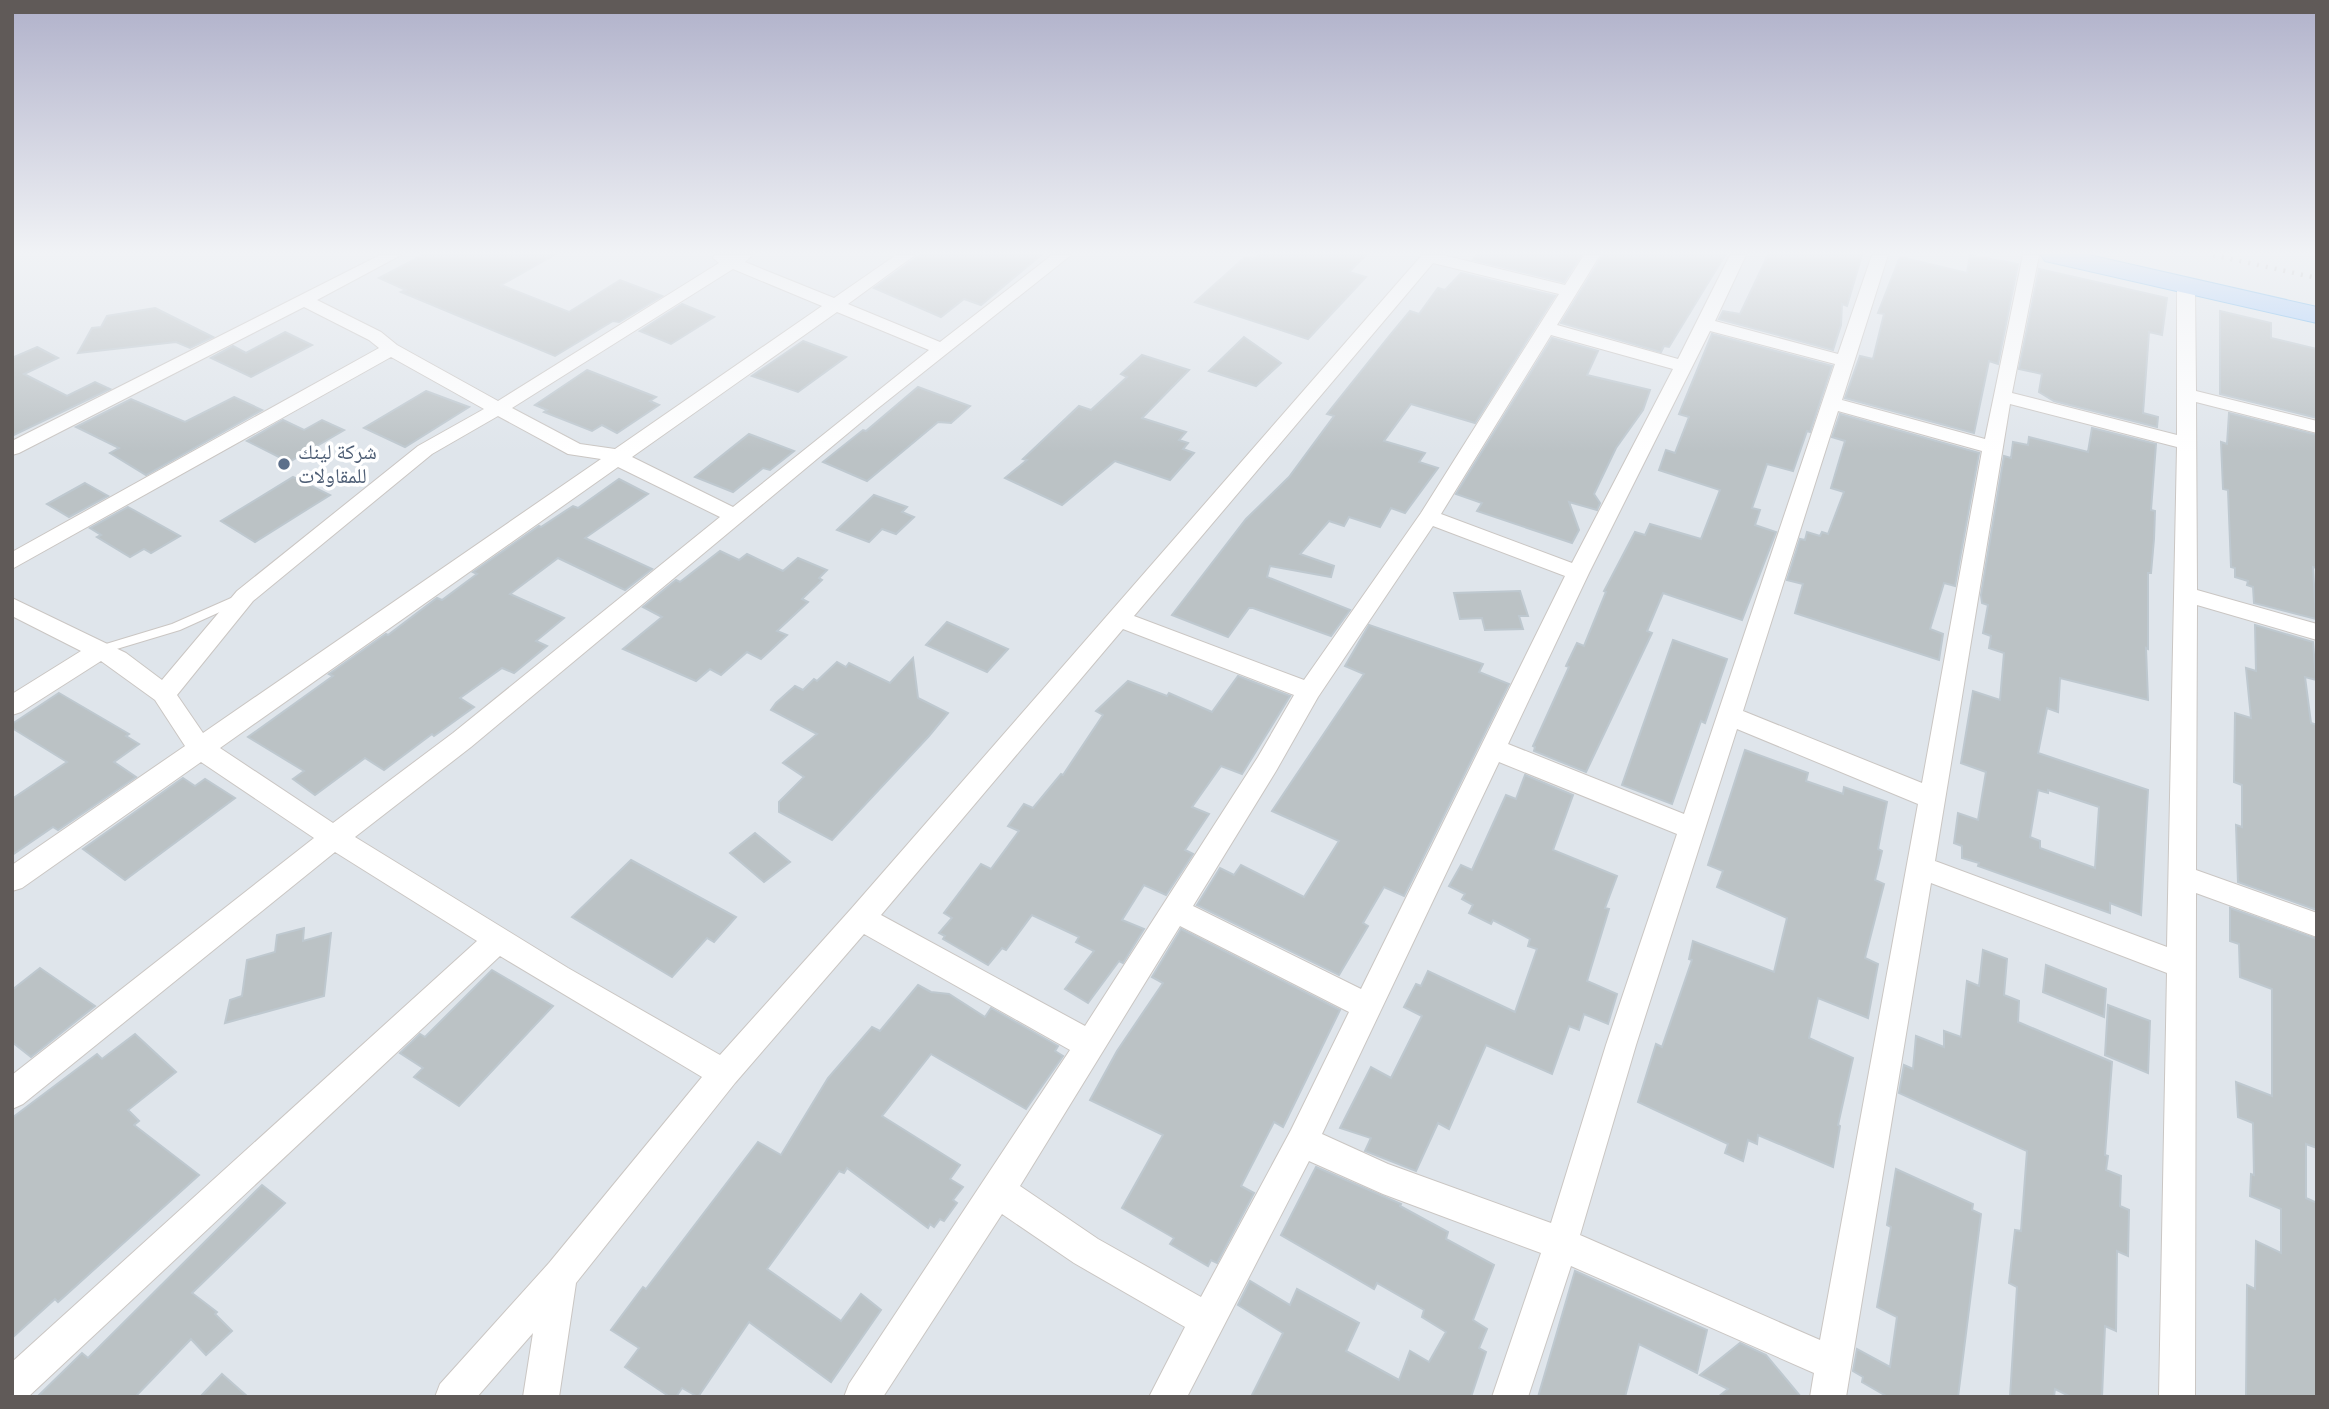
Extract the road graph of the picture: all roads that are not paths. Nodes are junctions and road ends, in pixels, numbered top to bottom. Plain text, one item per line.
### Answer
1 (266, 321) edge
2 (345, 321) edge
3 (632, 321) edge
4 (813, 321) edge
5 (873, 321) edge
6 (976, 321) edge
7 (1375, 321) edge
8 (1552, 321) edge
9 (1705, 321) edge
10 (1858, 321) edge
11 (2017, 321) edge
12 (2186, 321) edge
13 (1703, 324) junction
14 (1547, 328) junction
15 (940, 348) junction
16 (391, 349) junction
17 (1844, 361) junction
18 (1684, 366) junction
19 (2187, 394) junction
20 (2002, 396) junction
21 (1830, 402) junction
22 (499, 408) junction
23 (2317, 427) edge
24 (2187, 444) junction
25 (1994, 448) junction
26 (12, 449) edge
27 (617, 458) junction
28 (734, 516) junction
29 (1429, 517) junction
30 (12, 562) edge
31 (1578, 573) junction
32 (2185, 594) junction
33 (245, 596) junction
34 (12, 606) edge
35 (1119, 619) junction
36 (2317, 632) edge
37 (100, 650) junction
38 (1309, 691) junction
39 (163, 694) junction
40 (12, 706) edge
41 (1728, 715) junction
42 (200, 748) junction
43 (1493, 749) junction
44 (1931, 798) junction
45 (1691, 828) junction
46 (335, 837) junction
47 (1922, 868) junction
48 (2183, 877) junction
49 (12, 880) edge
50 (1175, 910) junction
51 (861, 918) junction
52 (2317, 925) edge
53 (498, 940) junction
54 (2180, 965) junction
55 (1368, 1007) junction
56 (1088, 1044) junction
57 (724, 1073) junction
58 (12, 1094) edge
59 (1302, 1141) junction
60 (998, 1191) junction
61 (1560, 1244) junction
62 (561, 1275) junction
63 (1209, 1321) junction
64 (12, 1387) edge
65 (1830, 1388) edge
66 (453, 1397) edge
67 (541, 1397) edge
68 (862, 1397) edge
69 (1167, 1397) edge
70 (1510, 1397) edge
71 (2177, 1397) edge

1 - 26 street
2 - 16 street
3 - 22 street
4 - 27 street
5 - 15 street
6 - 15 street
7 - 35 street
8 - 14 street
9 - 13 street
10 - 17 street
11 - 20 street
12 - 19 street
13 - 17 street
13 - 18 street
14 - 18 street
14 - 29 street
15 - 28 street
16 - 22 street
16 - 30 street
17 - 21 street
18 - 31 street
19 - 23 street
19 - 24 street
20 - 24 street
20 - 25 street
21 - 25 street
21 - 41 street
22 - 27 street
22 - 33 street
24 - 32 street
25 - 44 street
27 - 28 street
27 - 42 street
28 - 46 street
29 - 31 street
29 - 38 street
31 - 43 street
32 - 36 street
32 - 48 street
33 - 37 lane
33 - 39 street
34 - 37 street
35 - 38 street
35 - 51 street
37 - 39 street
37 - 40 street
38 - 50 street
39 - 42 street
41 - 44 street
41 - 45 street
42 - 46 street
42 - 49 street
43 - 45 street
43 - 55 street
44 - 47 street
45 - 61 street
46 - 53 street
46 - 58 street
47 - 54 street
47 - 65 street
48 - 52 street
48 - 54 street
50 - 55 street
50 - 56 street
51 - 56 street
51 - 57 street
53 - 57 street
53 - 64 street
54 - 71 street
55 - 59 street
56 - 60 street
57 - 62 street
59 - 61 street
59 - 63 street
60 - 63 street
60 - 68 street
61 - 65 street
61 - 70 street
62 - 66 street
62 - 67 street
63 - 69 street

